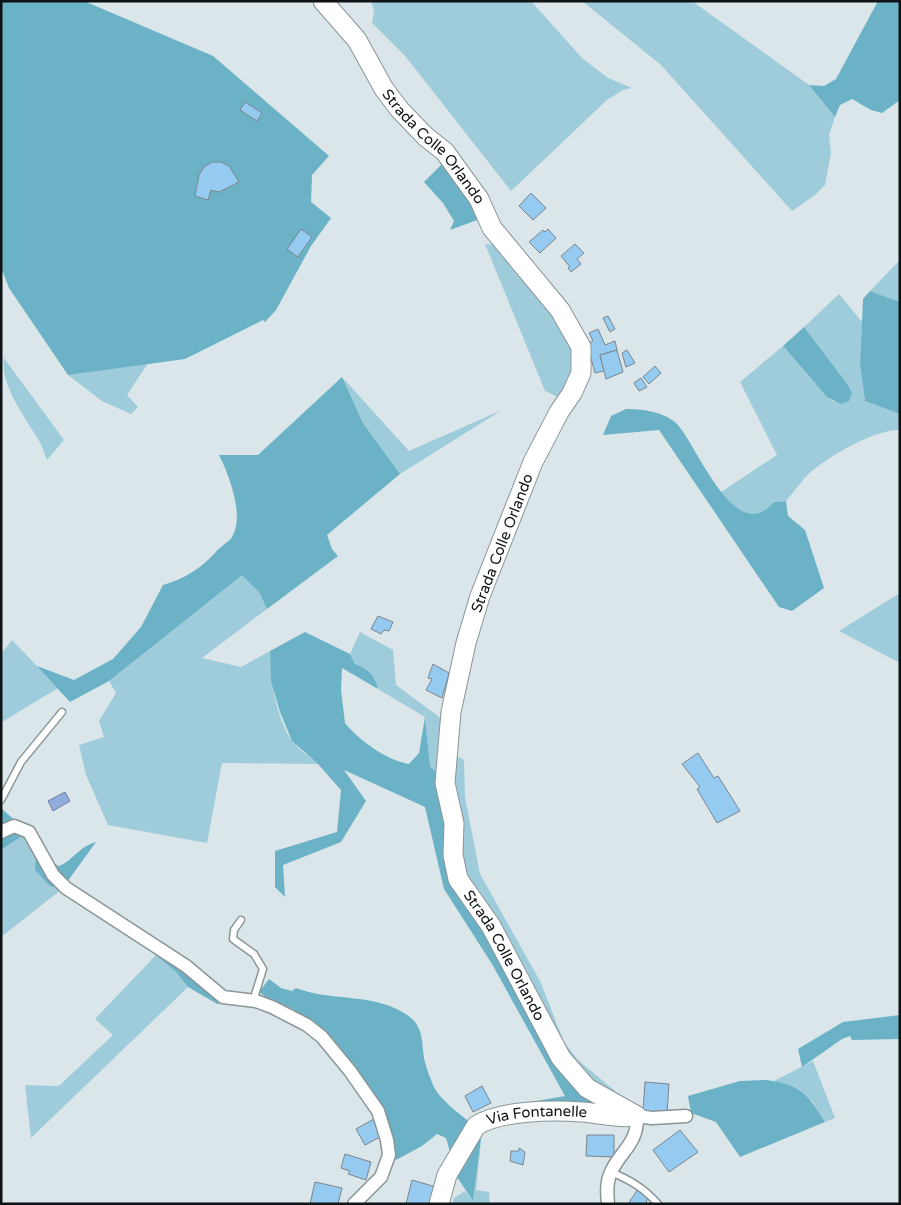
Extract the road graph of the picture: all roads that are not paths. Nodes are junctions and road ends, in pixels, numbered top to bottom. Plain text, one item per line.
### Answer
1 (323, 1) edge
2 (62, 712) dead end
3 (1, 800) edge
4 (1, 832) edge
5 (241, 920) dead end
6 (253, 1001) junction
7 (637, 1116) junction
8 (686, 1116) dead end
9 (610, 1172) junction
10 (354, 1204) edge
11 (439, 1204) edge
12 (608, 1204) edge
13 (658, 1204) edge

1 - 7 street, Strada Colle Orlando
2 - 3 lane
4 - 6 street
5 - 6 lane
6 - 10 street
7 - 8 street, Via Fontanelle
7 - 9 street
7 - 11 street, Via Fontanelle
9 - 12 street
9 - 13 lane

